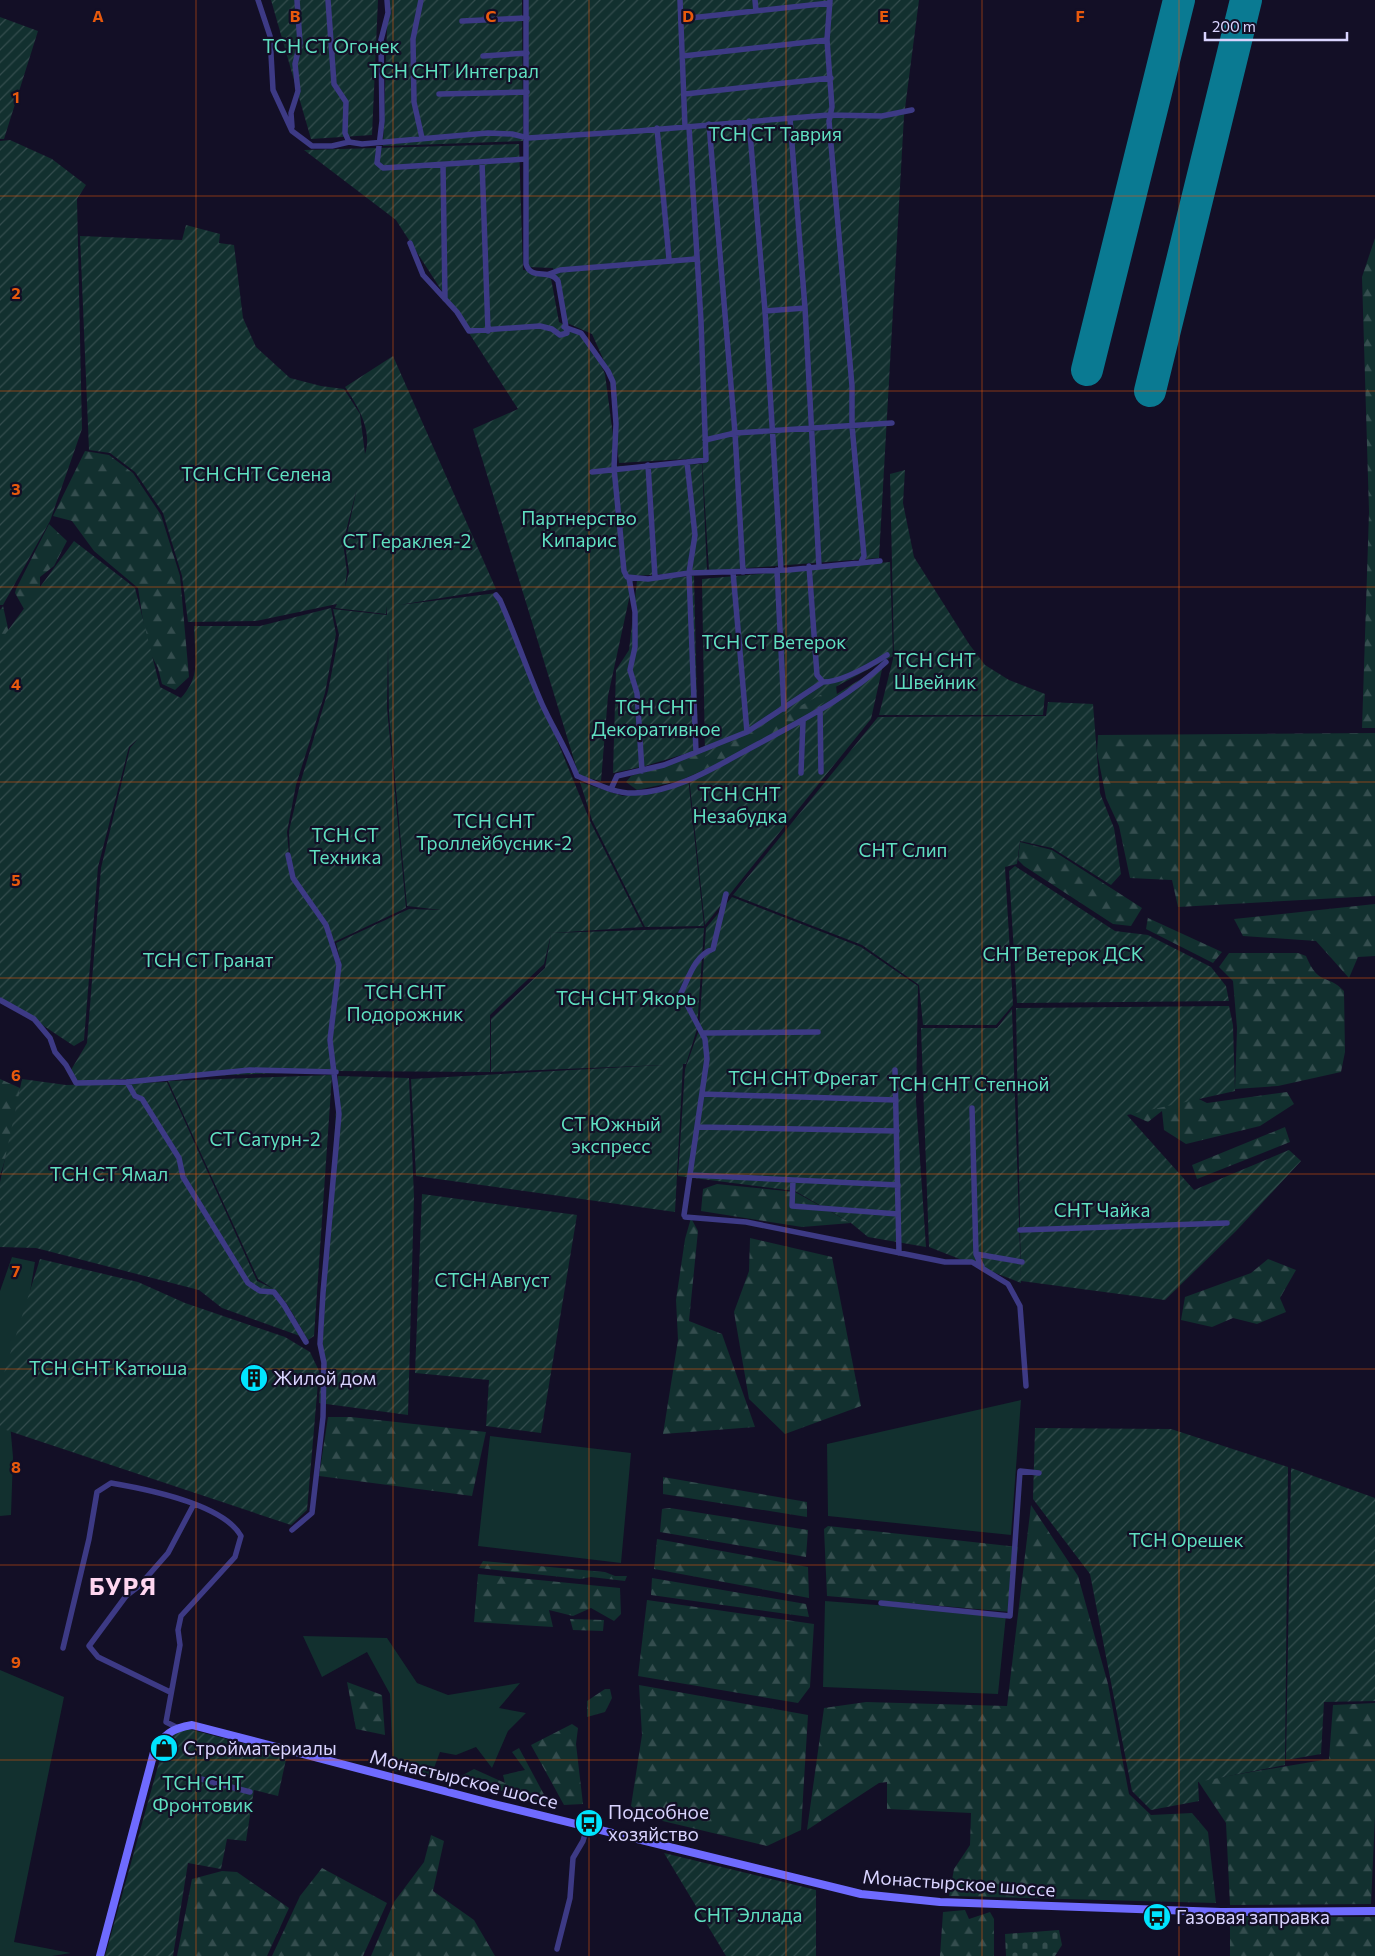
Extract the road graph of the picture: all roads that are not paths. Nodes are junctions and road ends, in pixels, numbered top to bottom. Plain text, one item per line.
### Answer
1 (258, 0) edge
2 (297, 0) edge
3 (328, 0) edge
4 (387, 0) edge
5 (421, 0) edge
6 (526, 0) edge
7 (680, 0) edge
8 (755, 0) edge
9 (830, 2) edge
10 (756, 11) junction
11 (527, 18) junction
12 (680, 19) junction
13 (462, 21) dead end
14 (827, 40) junction
15 (527, 53) junction
16 (483, 56) dead end
17 (683, 56) junction
18 (831, 78) junction
19 (527, 92) junction
20 (439, 94) dead end
21 (685, 94) junction
22 (912, 110) dead end
23 (829, 115) junction
24 (790, 119) junction
25 (749, 121) junction
26 (709, 124) junction
27 (687, 127) junction
28 (657, 128) junction
29 (292, 131) junction
30 (422, 138) junction
31 (528, 138) junction
32 (349, 142) junction
33 (380, 142) junction
34 (526, 159) junction
35 (482, 162) junction
36 (443, 165) junction
37 (410, 243) dead end
38 (696, 259) junction
39 (669, 260) junction
40 (549, 274) junction
41 (446, 299) junction
42 (804, 308) junction
43 (765, 311) junction
44 (564, 327) junction
45 (488, 331) junction
46 (892, 423) dead end
47 (852, 426) junction
48 (810, 428) junction
49 (772, 431) junction
50 (735, 433) junction
51 (705, 440) junction
52 (687, 462) junction
53 (648, 465) junction
54 (614, 468) junction
55 (592, 472) dead end
56 (880, 561) dead end
57 (861, 562) junction
58 (809, 566) junction
59 (819, 566) junction
60 (779, 570) junction
61 (733, 572) junction
62 (743, 572) junction
63 (689, 573) junction
64 (655, 577) junction
65 (629, 578) junction
66 (496, 595) dead end
67 (887, 655) dead end
68 (886, 662) dead end
69 (824, 682) junction
70 (784, 709) junction
71 (820, 709) junction
72 (803, 721) junction
73 (747, 732) junction
74 (696, 752) junction
75 (642, 771) junction
76 (821, 772) dead end
77 (800, 773) dead end
78 (611, 789) junction
79 (288, 855) dead end
80 (726, 894) dead end
81 (0, 1000) edge
82 (818, 1032) dead end
83 (702, 1033) junction
84 (895, 1070) dead end
85 (336, 1072) junction
86 (127, 1082) junction
87 (702, 1094) junction
88 (896, 1100) junction
89 (972, 1108) dead end
90 (697, 1127) junction
91 (896, 1131) junction
92 (690, 1175) junction
93 (793, 1180) junction
94 (898, 1185) junction
95 (898, 1214) junction
96 (1227, 1223) dead end
97 (1020, 1230) dead end
98 (899, 1253) junction
99 (976, 1254) junction
100 (1022, 1262) dead end
101 (982, 1267) junction
102 (306, 1342) dead end
103 (1026, 1386) dead end
104 (1039, 1472) dead end
105 (194, 1504) junction
106 (292, 1530) dead end
107 (881, 1603) dead end
108 (63, 1648) dead end
109 (170, 1692) junction
110 (176, 1727) junction
111 (201, 1779) dead end
112 (250, 1792) dead end
113 (587, 1826) junction
114 (1375, 1911) edge
115 (557, 1949) dead end
116 (100, 1956) edge

1 - 29 street
2 - 29 street
3 - 32 street
4 - 33 street
5 - 30 street
6 - 11 street
7 - 12 street
8 - 10 street
9 - 10 street
9 - 14 street
10 - 12 street
11 - 13 street
11 - 15 street
12 - 17 street
14 - 17 street
14 - 18 street
15 - 16 street
15 - 19 street
17 - 21 street
18 - 21 street
18 - 23 street
19 - 20 street
19 - 31 street
21 - 27 street
22 - 23 street
23 - 24 street
23 - 47 street
24 - 25 street
24 - 42 street
25 - 26 street
25 - 43 street
26 - 27 street
26 - 50 street
27 - 28 street
27 - 38 street
28 - 31 street
28 - 39 street
29 - 32 street
30 - 31 street
30 - 33 street
31 - 34 street
32 - 33 street
33 - 36 street
34 - 35 street
34 - 40 street
35 - 36 street
35 - 45 street
36 - 41 street
37 - 41 street
38 - 39 street
38 - 51 street
39 - 40 street
40 - 44 street
41 - 45 street
42 - 43 street
42 - 48 street
43 - 49 street
44 - 45 street
44 - 54 street
46 - 47 street
47 - 48 street
47 - 57 street
48 - 49 street
48 - 59 street
49 - 50 street
49 - 60 street
50 - 51 street
50 - 62 street
51 - 52 street
52 - 53 street
52 - 63 street
53 - 54 street
53 - 64 street
54 - 55 street
54 - 65 street
56 - 57 street
57 - 59 street
58 - 59 street
58 - 60 street
58 - 69 street
60 - 62 street
60 - 70 street
61 - 62 street
61 - 63 street
61 - 73 street
63 - 64 street
63 - 74 street
64 - 65 street
65 - 75 street
66 - 78 street
67 - 69 street
68 - 71 street
69 - 70 street
70 - 73 street
71 - 72 street
71 - 76 street
72 - 77 street
72 - 78 street
73 - 74 street
74 - 75 street
75 - 78 street
79 - 85 street
80 - 83 street
81 - 86 street
82 - 83 street
83 - 87 street
84 - 88 street
85 - 86 street
85 - 106 street
86 - 102 street
87 - 88 street
87 - 90 street
88 - 91 street
89 - 99 street
90 - 91 street
90 - 92 street
91 - 94 street
92 - 93 street
92 - 98 street
93 - 94 street
93 - 95 street
94 - 95 street
95 - 98 street
96 - 97 street
98 - 101 street
99 - 100 street
99 - 101 street
101 - 103 street
104 - 107 street
105 - 108 street
105 - 109 street
105 - 109 street
109 - 110 street
110 - 113 main road, Монастырское шоссе
110 - 116 main road
111 - 112 street
113 - 114 main road, Монастырское шоссе
113 - 115 street

